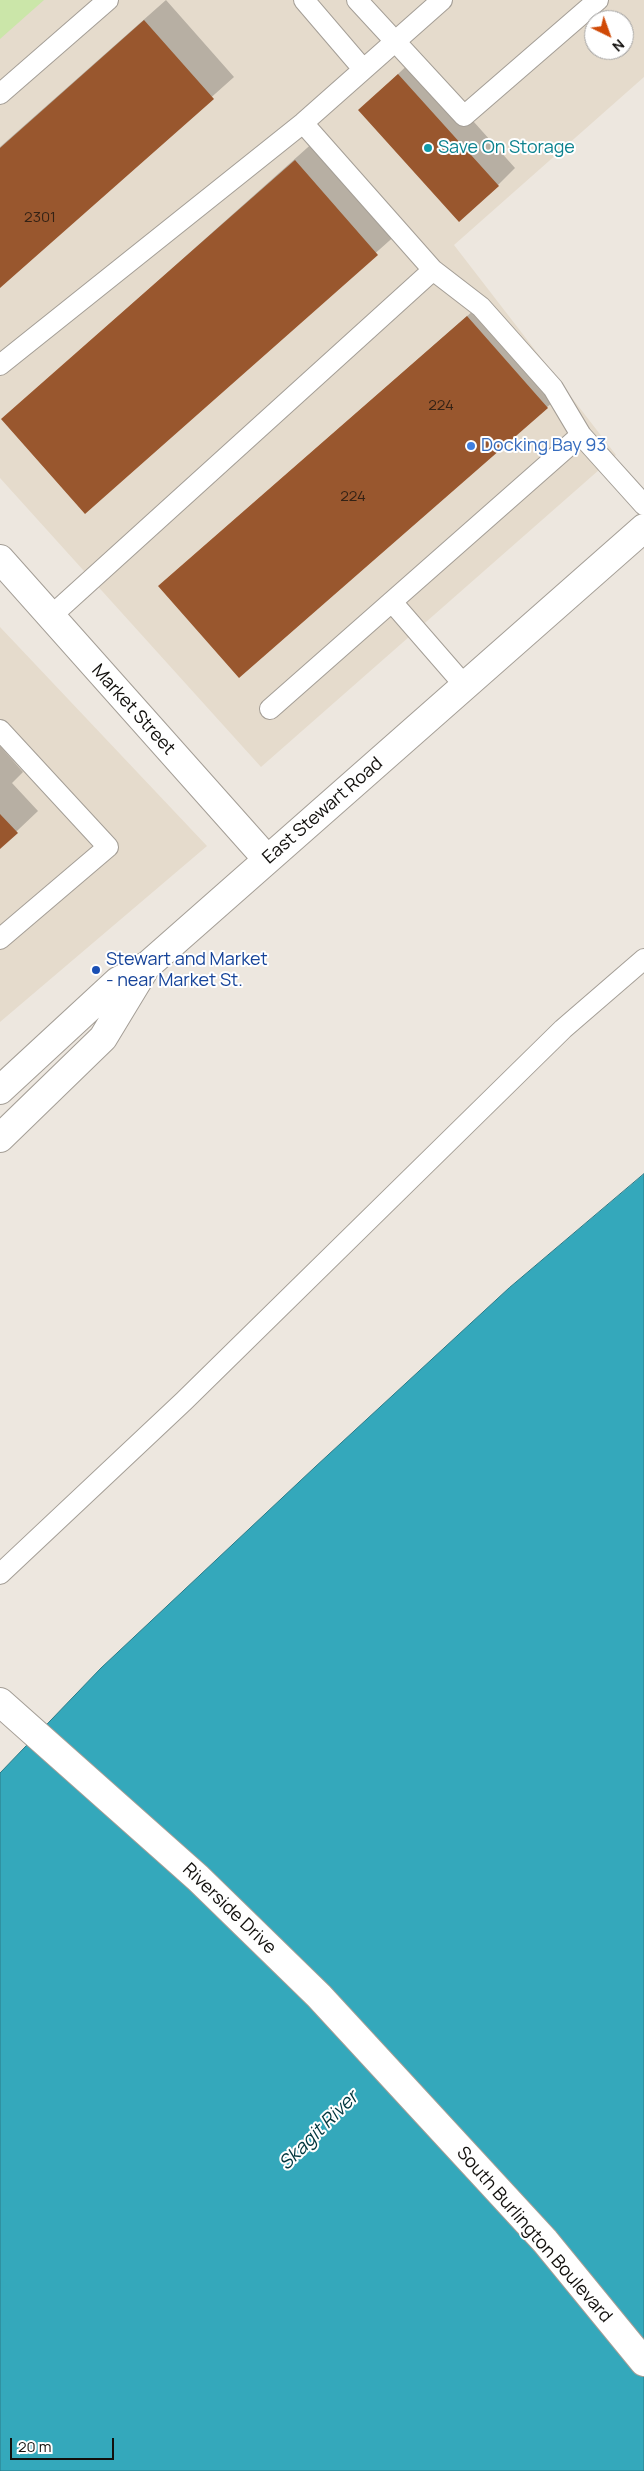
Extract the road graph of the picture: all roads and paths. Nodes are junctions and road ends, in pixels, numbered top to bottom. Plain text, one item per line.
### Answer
1 (108, 0) edge
2 (304, 0) edge
3 (358, 0) edge
4 (442, 0) edge
5 (598, 0) edge
6 (394, 41) junction
7 (363, 69) junction
8 (0, 94) edge
9 (303, 123) junction
10 (433, 270) junction
11 (0, 365) edge
12 (581, 435) junction
13 (644, 505) edge
14 (644, 528) edge
15 (0, 559) edge
16 (392, 602) junction
17 (50, 617) junction
18 (464, 686) junction
19 (270, 709) dead end
20 (0, 730) edge
21 (267, 859) junction
22 (0, 939) edge
23 (644, 959) edge
24 (148, 965) junction
25 (130, 990) junction
26 (0, 1090) edge
27 (0, 1110) edge
28 (0, 1138) edge
29 (0, 1574) edge
30 (0, 1702) edge
31 (442, 2132) joint
32 (644, 2362) edge

1 - 8 lane
2 - 7 lane
3 - 6 lane
4 - 6 lane
5 - 6 lane
6 - 7 lane
7 - 9 lane
9 - 10 lane
9 - 11 lane
10 - 12 lane
10 - 17 lane
12 - 13 lane
12 - 16 lane
14 - 18 street, East Stewart Road
15 - 17 street, Market Street
16 - 18 lane
16 - 19 lane
17 - 21 street, Market Street
18 - 21 street, East Stewart Road
20 - 22 lane
21 - 24 street, East Stewart Road
23 - 29 lane
24 - 25 street
24 - 26 street, East Stewart Road
25 - 27 street
25 - 28 street
30 - 31 street, Riverside Drive
31 - 32 street, South Burlington Boulevard

